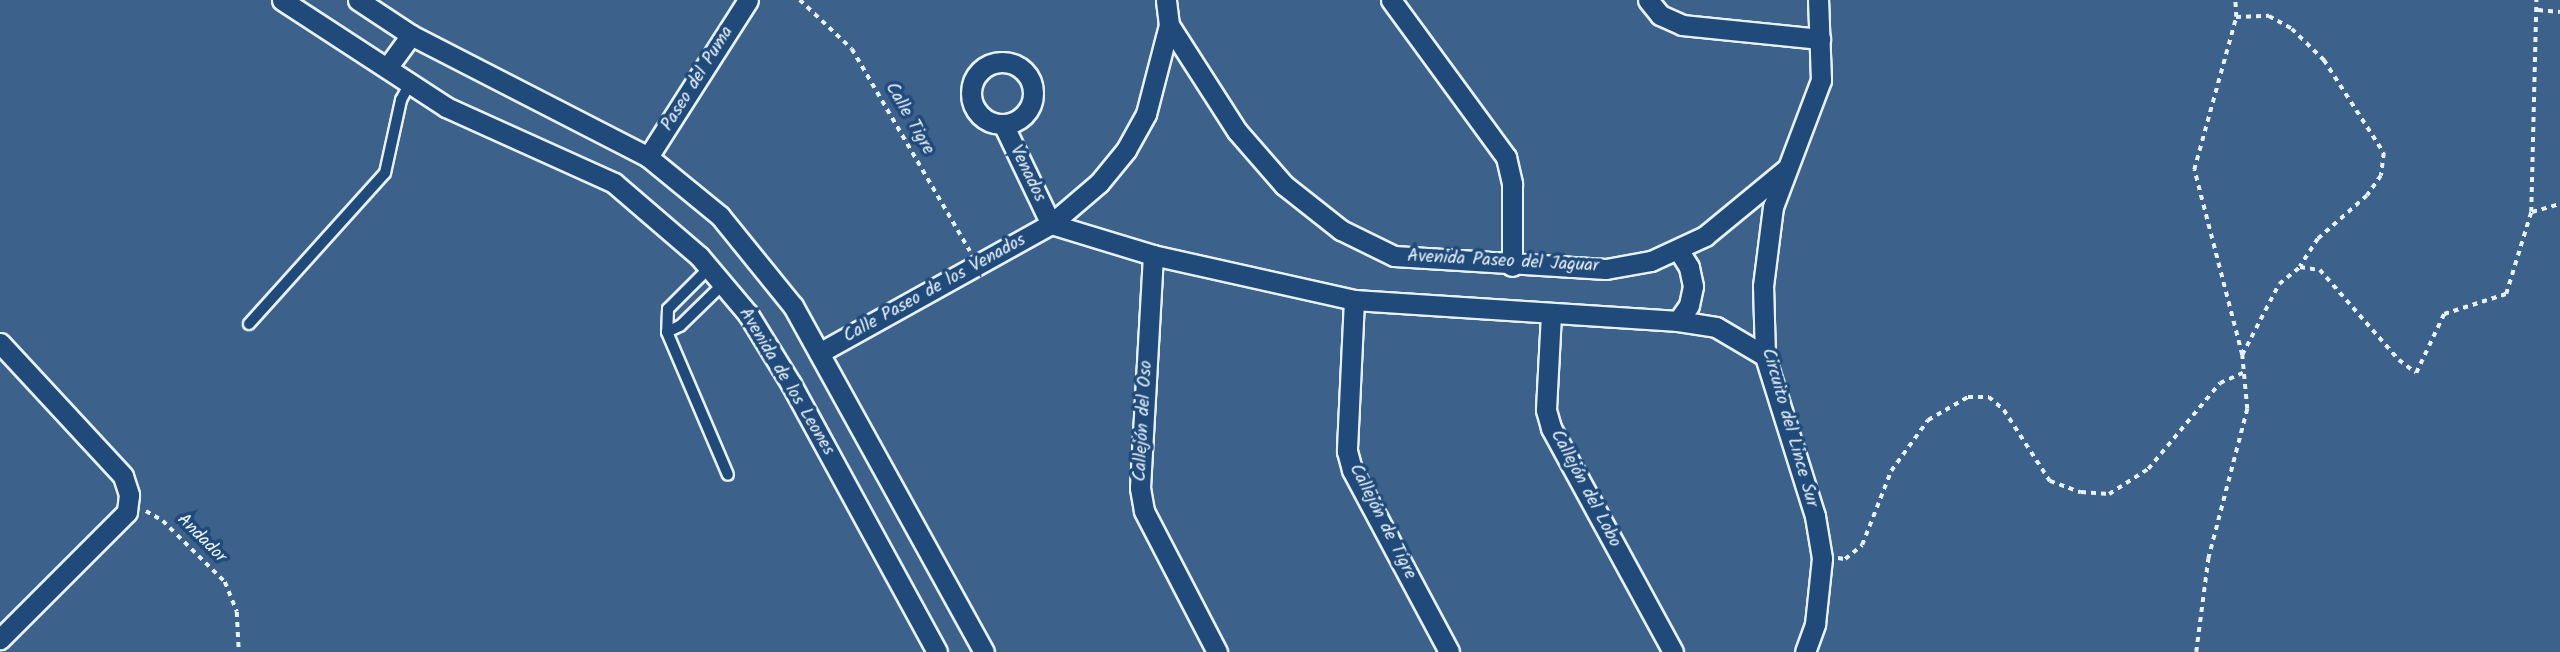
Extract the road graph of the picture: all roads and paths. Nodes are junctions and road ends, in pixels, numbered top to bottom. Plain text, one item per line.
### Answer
1 (282, 0) edge
2 (358, 0) edge
3 (748, 0) edge
4 (800, 0) edge
5 (1166, 0) edge
6 (1391, 0) edge
7 (1648, 0) edge
8 (1818, 0) edge
9 (2235, 0) edge
10 (2536, 0) edge
11 (2538, 10) junction
12 (2560, 12) edge
13 (2236, 17) junction
14 (1168, 25) junction
15 (411, 35) junction
16 (1820, 38) junction
17 (387, 68) junction
18 (410, 83) junction
19 (1003, 124) dead end
20 (648, 157) junction
21 (1785, 170) junction
22 (2560, 204) edge
23 (2531, 212) junction
24 (1051, 224) junction
25 (1679, 251) junction
26 (1153, 255) junction
27 (978, 265) junction
28 (1511, 266) junction
29 (2300, 267) junction
30 (709, 268) junction
31 (723, 284) junction
32 (1354, 300) junction
33 (1551, 314) junction
34 (1678, 321) junction
35 (249, 324) dead end
36 (667, 332) junction
37 (0, 343) edge
38 (819, 353) junction
39 (2242, 355) junction
40 (1765, 356) junction
41 (2245, 372) junction
42 (728, 475) dead end
43 (127, 512) junction
44 (1822, 558) junction
45 (0, 639) edge
46 (239, 652) edge
47 (937, 652) edge
48 (984, 652) edge
49 (1217, 652) edge
50 (1449, 652) edge
51 (1673, 652) edge
52 (1805, 652) edge
53 (2196, 652) edge

1 - 17 street, Avenida de los Leones
2 - 15 street
3 - 20 street, Paseo del Puma
4 - 27 path, Calle Tigre
5 - 14 street
6 - 28 street
7 - 16 street
8 - 16 street, Circuito del Lince Sur
9 - 13 path
10 - 11 path
11 - 12 path
11 - 23 path
13 - 29 path
13 - 39 path
14 - 24 street, Calle Paseo de los Venados
14 - 28 street, Avenida Paseo del Jaguar
15 - 17 street
15 - 20 street
16 - 21 street, Circuito del Lince Sur
17 - 18 street, Avenida de los Leones
18 - 30 street, Avenida de los Leones
18 - 35 lane
19 - 24 street, Venados
20 - 38 street
21 - 25 street, Avenida Paseo del Jaguar
21 - 40 street, Circuito del Lince Sur
22 - 23 path
23 - 29 path
24 - 26 street
24 - 27 street, Calle Paseo de los Venados
25 - 28 street, Avenida Paseo del Jaguar
25 - 34 street
26 - 32 street
26 - 49 street, Callejón del Oso
27 - 38 street, Calle Paseo de los Venados
29 - 39 path
30 - 31 street, Avenida de los Leones
30 - 36 lane
31 - 36 lane
31 - 47 street, Avenida de los Leones
32 - 33 street
32 - 50 street, Callejón de Tigre
33 - 34 street
33 - 51 street, Callejón del Lobo
34 - 40 street
36 - 42 lane
37 - 43 street
38 - 48 street
39 - 41 path
40 - 44 street, Circuito del Lince Sur
41 - 44 path
41 - 53 path
43 - 45 street
43 - 46 path, Andador
44 - 52 street, Circuito del Lince Sur

